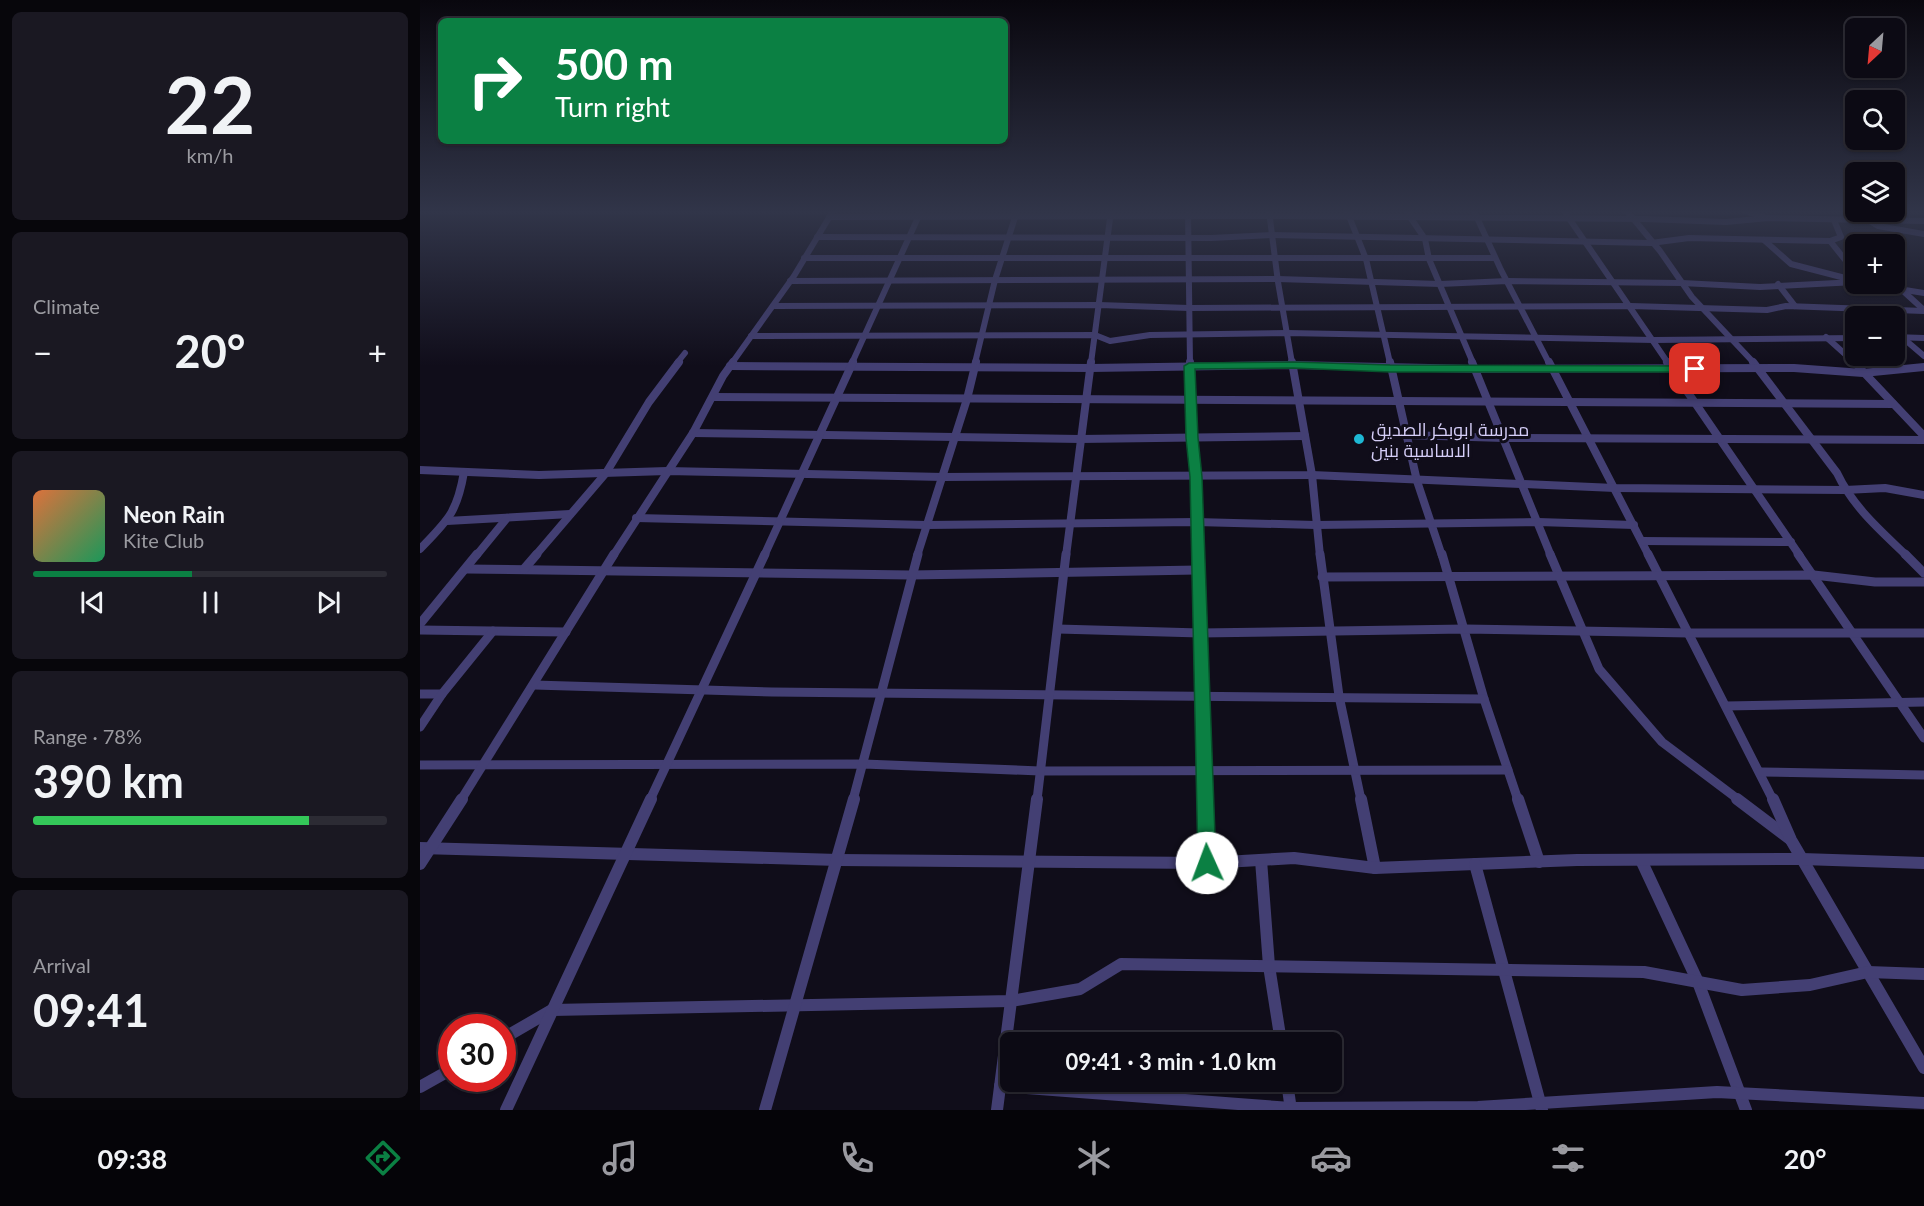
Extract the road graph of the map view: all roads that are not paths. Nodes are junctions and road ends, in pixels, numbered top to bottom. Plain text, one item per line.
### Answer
1 (801, 263) edge
2 (898, 263) edge
3 (1000, 263) edge
4 (1104, 263) edge
5 (1188, 263) edge
6 (1276, 263) edge
7 (1367, 263) edge
8 (1431, 263) edge
9 (1498, 263) edge
10 (1600, 263) edge
11 (1668, 263) edge
12 (1790, 263) edge
13 (1845, 278) edge
14 (1278, 279) junction
15 (890, 280) junction
16 (995, 280) junction
17 (1102, 280) junction
18 (1188, 280) junction
19 (790, 281) junction
20 (1507, 281) junction
21 (1845, 281) edge
22 (1370, 282) junction
23 (1615, 283) junction
24 (1682, 283) junction
25 (1440, 284) junction
26 (1778, 284) junction
27 (1905, 290) edge
28 (1905, 293) edge
29 (1924, 294) edge
30 (990, 305) junction
31 (1099, 305) junction
32 (772, 306) junction
33 (878, 306) junction
34 (1283, 306) junction
35 (1631, 306) junction
36 (1795, 306) junction
37 (1449, 307) junction
38 (1189, 308) junction
39 (1376, 308) junction
40 (1521, 308) junction
41 (1702, 308) junction
42 (1845, 309) edge
43 (1905, 310) edge
44 (1924, 311) edge
45 (1287, 333) junction
46 (1382, 334) junction
47 (865, 335) junction
48 (983, 335) junction
49 (1095, 335) junction
50 (751, 336) junction
51 (1189, 336) junction
52 (1535, 336) junction
53 (1462, 337) junction
54 (1826, 337) junction
55 (1730, 338) junction
56 (1845, 338) edge
57 (1905, 338) edge
58 (1924, 338) edge
59 (1654, 340) junction
60 (1905, 340) edge
61 (685, 353) dead end
62 (1924, 356) edge
63 (1293, 365) junction
64 (730, 366) junction
65 (1189, 366) junction
66 (851, 367) junction
67 (1924, 367) edge
68 (974, 368) junction
69 (1091, 368) junction
70 (1390, 368) junction
71 (1552, 368) junction
72 (1476, 369) junction
73 (1674, 369) junction
74 (1758, 369) junction
75 (1863, 373) junction
76 (713, 397) junction
77 (836, 399) junction
78 (967, 399) junction
79 (1087, 400) junction
80 (1299, 400) junction
81 (1488, 400) junction
82 (1190, 401) junction
83 (1398, 401) junction
84 (1570, 402) junction
85 (1696, 402) junction
86 (1783, 404) junction
87 (1893, 404) junction
88 (693, 433) junction
89 (1406, 435) junction
90 (818, 436) junction
91 (1305, 436) junction
92 (954, 438) junction
93 (1192, 438) junction
94 (1504, 438) junction
95 (1924, 438) edge
96 (1080, 439) junction
97 (1589, 439) junction
98 (1810, 439) junction
99 (1723, 441) junction
100 (420, 470) edge
101 (667, 471) junction
102 (464, 472) junction
103 (606, 473) junction
104 (1312, 475) junction
105 (801, 476) junction
106 (943, 477) junction
107 (1076, 477) junction
108 (1196, 477) junction
109 (1417, 481) junction
110 (1524, 485) junction
111 (1616, 488) junction
112 (1756, 489) junction
113 (1845, 490) junction
114 (1924, 495) edge
115 (570, 514) junction
116 (507, 518) junction
117 (636, 518) junction
118 (447, 521) junction
119 (1196, 522) junction
120 (1538, 522) junction
121 (778, 523) junction
122 (1070, 523) junction
123 (1431, 524) junction
124 (927, 525) junction
125 (1316, 525) junction
126 (1634, 525) junction
127 (1642, 541) junction
128 (1791, 542) junction
129 (420, 549) edge
130 (467, 569) junction
131 (524, 569) junction
132 (604, 570) junction
133 (1197, 570) junction
134 (1065, 572) junction
135 (1924, 573) edge
136 (754, 574) junction
137 (911, 575) junction
138 (1814, 575) junction
139 (1660, 576) junction
140 (1322, 577) junction
141 (1558, 577) junction
142 (1450, 578) junction
143 (1924, 582) edge
144 (420, 624) edge
145 (1058, 629) junction
146 (1330, 629) junction
147 (1464, 629) junction
148 (420, 630) edge
149 (493, 631) junction
150 (1583, 631) junction
151 (566, 632) junction
152 (1852, 632) junction
153 (1200, 633) junction
154 (1689, 633) junction
155 (1924, 633) edge
156 (534, 686) junction
157 (699, 693) junction
158 (882, 693) junction
159 (420, 694) edge
160 (442, 694) junction
161 (1049, 694) junction
162 (1202, 696) junction
163 (1339, 696) junction
164 (1484, 699) junction
165 (1924, 702) edge
166 (1900, 703) junction
167 (1726, 706) junction
168 (420, 727) edge
169 (1924, 738) edge
170 (864, 764) junction
171 (420, 765) edge
172 (484, 765) junction
173 (666, 765) junction
174 (1204, 770) junction
175 (1354, 770) junction
176 (1508, 770) junction
177 (1040, 771) junction
178 (1761, 772) junction
179 (1924, 775) edge
180 (1791, 840) junction
181 (425, 848) edge
182 (626, 853) junction
183 (1802, 859) junction
184 (838, 860) junction
185 (1261, 860) junction
186 (1641, 860) junction
187 (1030, 861) junction
188 (1539, 862) junction
189 (1207, 863) junction
190 (1924, 863) edge
191 (420, 864) edge
192 (1475, 864) junction
193 (1375, 868) junction
194 (1269, 966) junction
195 (1502, 970) junction
196 (1868, 972) junction
197 (1924, 974) edge
198 (1698, 982) junction
199 (1011, 1002) junction
200 (796, 1005) junction
201 (552, 1010) junction
202 (516, 1031) edge
203 (1007, 1032) edge
204 (1279, 1032) edge
205 (1924, 1068) edge
206 (438, 1077) edge
207 (1000, 1086) edge
208 (420, 1087) edge
209 (1076, 1092) edge
210 (1288, 1092) edge
211 (1740, 1094) junction
212 (1924, 1103) edge
213 (1541, 1107) edge
214 (1291, 1109) edge
215 (506, 1110) edge
216 (765, 1110) edge
217 (997, 1110) edge
218 (1746, 1110) edge

1 - 19 street
2 - 15 street
3 - 16 street
4 - 17 street
5 - 18 street
6 - 14 street
7 - 22 street
8 - 25 street
9 - 20 street
10 - 23 street
11 - 24 street
12 - 13 street
14 - 18 street
14 - 22 street
14 - 34 street
15 - 16 street
15 - 19 street
15 - 33 street
16 - 17 street
16 - 30 street
17 - 18 street
17 - 31 street
18 - 38 street
19 - 32 street
20 - 23 street
20 - 25 street
20 - 40 street
21 - 26 street
22 - 25 street
22 - 39 street
23 - 24 street
23 - 35 street
24 - 26 street
24 - 41 street
25 - 37 street
26 - 36 street
27 - 29 street
28 - 44 street
30 - 31 street
30 - 33 street
30 - 48 street
31 - 38 street
31 - 49 street
32 - 33 street
32 - 50 street
33 - 47 street
34 - 38 street
34 - 39 street
34 - 45 street
35 - 40 street
35 - 41 street
35 - 59 street
36 - 41 street
36 - 42 street
37 - 39 street
37 - 40 street
37 - 53 street
38 - 51 street
39 - 46 street
40 - 52 street
41 - 55 street
43 - 44 street
45 - 46 street
45 - 51 street
45 - 63 street
46 - 53 street
46 - 70 street
47 - 48 street
47 - 50 street
47 - 66 street
48 - 49 street
48 - 68 street
49 - 51 street
49 - 69 street
50 - 64 street
51 - 65 street
52 - 53 street
52 - 59 street
52 - 71 street
53 - 72 street
54 - 55 street
54 - 56 street
54 - 75 street
55 - 59 street
55 - 74 street
57 - 58 street
59 - 73 street
60 - 62 street
61 - 103 street
63 - 65 street
63 - 70 street
63 - 80 street
64 - 66 street
64 - 76 street
65 - 69 street
65 - 82 street
66 - 68 street
66 - 77 street
67 - 75 street
68 - 69 street
68 - 78 street
69 - 79 street
70 - 72 street
70 - 83 street
71 - 72 street
71 - 73 street
71 - 84 street
72 - 81 street
73 - 74 street
73 - 85 street
74 - 75 street
74 - 86 street
75 - 87 street
76 - 77 street
76 - 88 street
77 - 78 street
77 - 90 street
78 - 79 street
78 - 92 street
79 - 82 street
79 - 96 street
80 - 82 street
80 - 83 street
80 - 91 street
81 - 83 street
81 - 84 street
81 - 94 street
82 - 93 street
83 - 89 street
84 - 85 street
84 - 97 street
85 - 86 street
85 - 99 street
86 - 87 street
86 - 98 street
87 - 95 street
88 - 90 street
88 - 101 street
89 - 94 street
89 - 109 street
90 - 92 street
90 - 105 street
91 - 93 street
91 - 104 street
92 - 96 street
92 - 106 street
93 - 96 street
93 - 108 street
94 - 97 street
94 - 110 street
95 - 98 street
96 - 107 street
97 - 99 street
97 - 111 street
98 - 99 street
98 - 113 street
99 - 112 street
100 - 102 street
101 - 103 street
101 - 105 street
101 - 117 street
102 - 103 street
102 - 118 street
103 - 115 street
104 - 108 street
104 - 109 street
104 - 125 street
105 - 106 street
105 - 121 street
106 - 107 street
106 - 124 street
107 - 108 street
107 - 122 street
108 - 119 street
109 - 110 street
109 - 123 street
110 - 111 street
110 - 120 street
111 - 112 street
111 - 126 street
112 - 113 street
112 - 128 street
113 - 114 street
113 - 135 street
115 - 116 street
115 - 131 street
116 - 118 street
116 - 130 street
117 - 121 street
117 - 132 street
118 - 129 street
119 - 122 street
119 - 125 street
119 - 133 street
120 - 123 street
120 - 126 street
120 - 141 street
121 - 124 street
121 - 136 street
122 - 124 street
122 - 134 street
123 - 125 street
123 - 142 street
124 - 137 street
125 - 140 street
126 - 127 street
127 - 128 street
127 - 139 street
128 - 138 street
130 - 131 street
130 - 144 street
131 - 132 street
132 - 136 street
132 - 151 street
133 - 134 street
133 - 153 street
134 - 137 street
134 - 145 street
136 - 137 street
136 - 157 street
137 - 158 street
138 - 139 street
138 - 143 street
138 - 152 street
139 - 141 street
139 - 154 street
140 - 142 street
140 - 146 street
141 - 142 street
141 - 150 street
142 - 147 street
145 - 153 street
145 - 161 street
146 - 147 street
146 - 153 street
146 - 163 street
147 - 150 street
147 - 164 street
148 - 149 street
149 - 151 street
149 - 160 street
150 - 154 street
150 - 180 street
151 - 156 street
152 - 154 street
152 - 155 street
152 - 166 street
153 - 162 street
154 - 167 street
156 - 157 street
156 - 172 street
157 - 158 street
157 - 173 street
158 - 161 street
158 - 170 street
159 - 160 street
160 - 168 street
161 - 162 street
161 - 177 street
162 - 163 street
162 - 174 street
163 - 164 street
163 - 175 street
164 - 176 street
165 - 166 street
166 - 167 street
166 - 169 street
167 - 178 street
170 - 173 street
170 - 177 street
170 - 184 street
171 - 172 street
172 - 173 street
172 - 181 street
173 - 182 street
174 - 175 street
174 - 177 street
174 - 189 street
175 - 176 street
175 - 193 street
176 - 188 street
177 - 187 street
178 - 179 street
178 - 180 street
180 - 183 street
181 - 182 street
181 - 191 street
182 - 184 street
182 - 201 street
183 - 186 street
183 - 190 street
183 - 196 street
184 - 187 street
184 - 200 street
185 - 189 street
185 - 193 street
185 - 194 street
186 - 188 street
186 - 198 street
187 - 189 street
187 - 199 street
188 - 192 street
192 - 193 street
192 - 195 street
194 - 195 street
194 - 199 street
194 - 204 street
195 - 198 street
195 - 213 street
196 - 197 street
196 - 198 street
196 - 205 street
198 - 211 street
199 - 200 street
199 - 203 street
200 - 201 street
200 - 216 street
201 - 202 street
201 - 215 street
206 - 208 street
207 - 217 street
209 - 214 street
210 - 214 street
211 - 212 street
211 - 213 street
211 - 218 street
213 - 214 street

